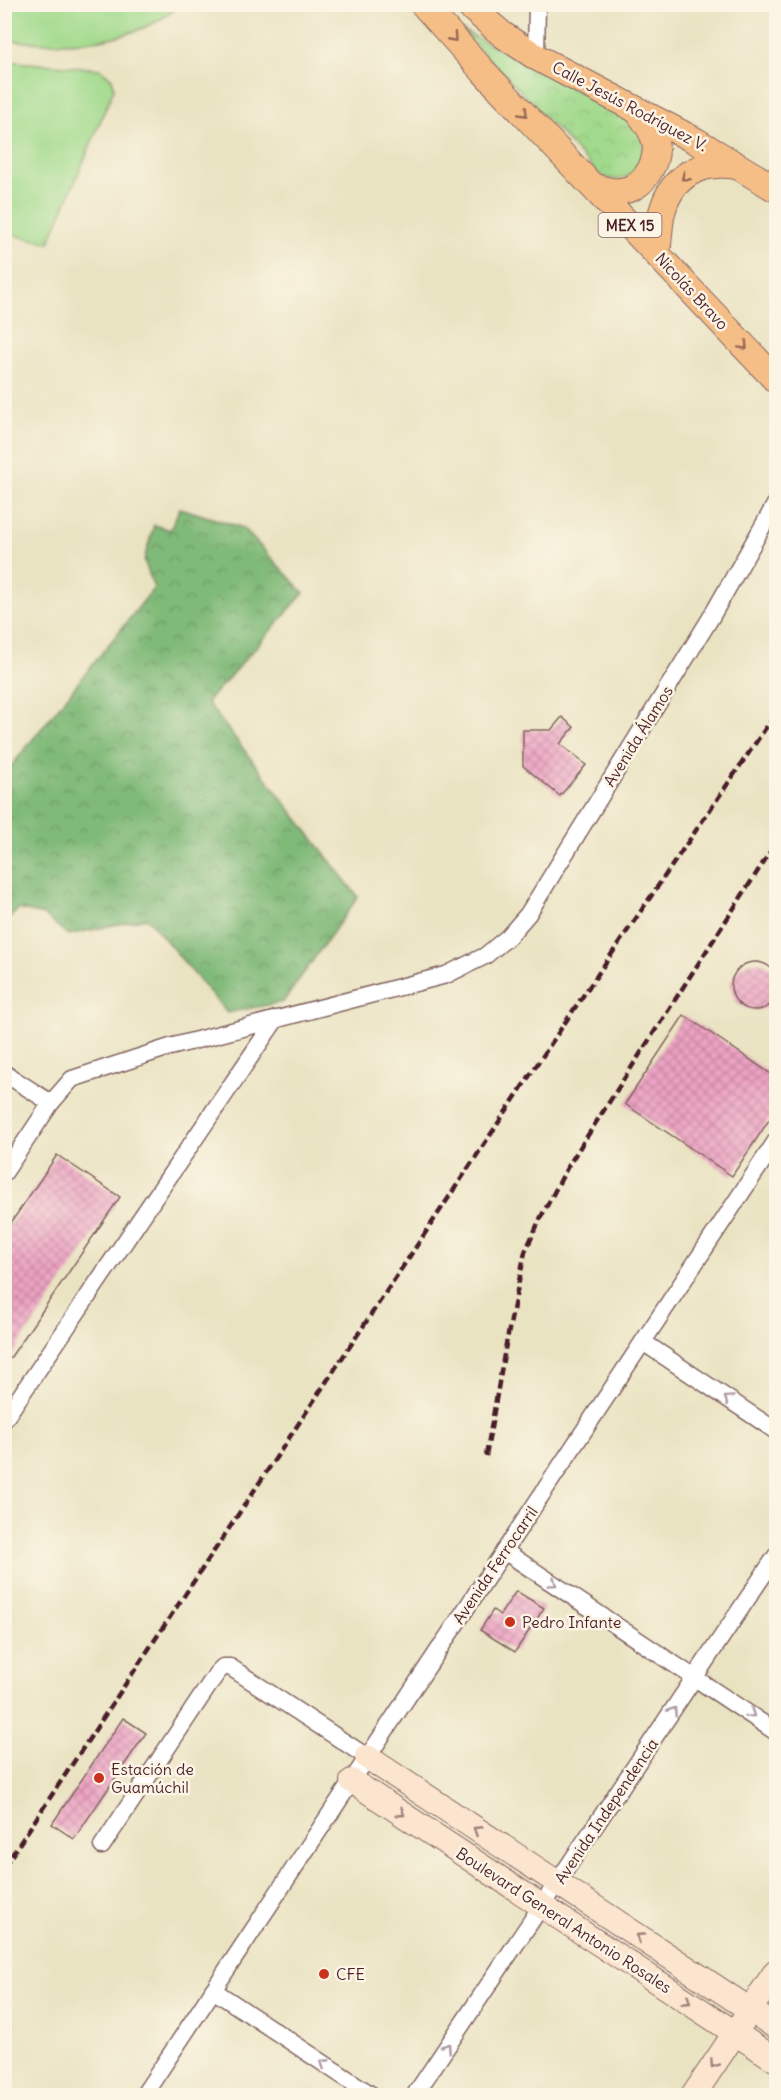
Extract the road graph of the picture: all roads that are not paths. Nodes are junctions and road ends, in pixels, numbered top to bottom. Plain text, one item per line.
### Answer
1 (423, 4) edge
2 (537, 4) edge
3 (476, 12) edge
4 (536, 57) junction
5 (637, 110) junction
6 (740, 166) junction
7 (594, 187) junction
8 (777, 189) edge
9 (657, 254) junction
10 (777, 380) edge
11 (777, 503) edge
12 (276, 1019) junction
13 (4, 1073) edge
14 (51, 1103) junction
15 (777, 1141) edge
16 (4, 1173) edge
17 (643, 1342) junction
18 (4, 1420) edge
19 (777, 1431) edge
20 (504, 1551) junction
21 (777, 1556) edge
22 (695, 1678) junction
23 (777, 1732) edge
24 (367, 1757) junction
25 (352, 1780) junction
26 (102, 1846) dead end
27 (558, 1883) junction
28 (542, 1905) junction
29 (777, 1971) edge
30 (213, 1990) junction
31 (751, 2010) junction
32 (777, 2027) edge
33 (735, 2032) junction
34 (777, 2060) edge
35 (143, 2096) edge
36 (373, 2096) edge
37 (414, 2096) edge
38 (693, 2096) edge

1 -> 7 main road, Nicolás Bravo / MEX 15
2 - 4 street
3 - 4 main road, Calle Jesús Rodríguez V.
4 - 5 main road, Calle Jesús Rodríguez V.
5 - 6 main road, Calle Jesús Rodríguez V.
5 - 7 main road
6 - 8 main road, Calle Jesús Rodríguez V.
6 -> 9 main road
7 - 9 main road, Nicolás Bravo / MEX 15
9 -> 10 main road, Nicolás Bravo / MEX 15
11 - 12 street, Avenida Álamos
12 - 14 street, Avenida Álamos
12 - 18 street
13 - 14 street
14 - 16 street, Avenida Álamos
15 - 17 street, Avenida Ferrocarril
19 -> 17 street
17 - 20 street, Avenida Ferrocarril
20 -> 22 street
20 - 24 street, Avenida Ferrocarril
21 - 22 street, Avenida Independencia
22 -> 23 street
27 -> 22 street, Avenida Independencia
24 - 25 street, Avenida Ferrocarril
24 - 26 street
27 -> 24 street, Boulevard General Antonio Rosales
25 -> 28 street, Boulevard General Antonio Rosales
25 - 30 street, Avenida Ferrocarril
27 - 28 street, Avenida Independencia
31 -> 27 street, Boulevard General Antonio Rosales
28 -> 33 street, Boulevard General Antonio Rosales
37 -> 28 street, Avenida Independencia
29 - 31 street
30 - 35 street, Avenida Ferrocarril
36 -> 30 street
31 - 32 street, Boulevard General Antonio Rosales
31 - 33 street
33 - 34 street, Boulevard General Antonio Rosales
33 -> 38 street

